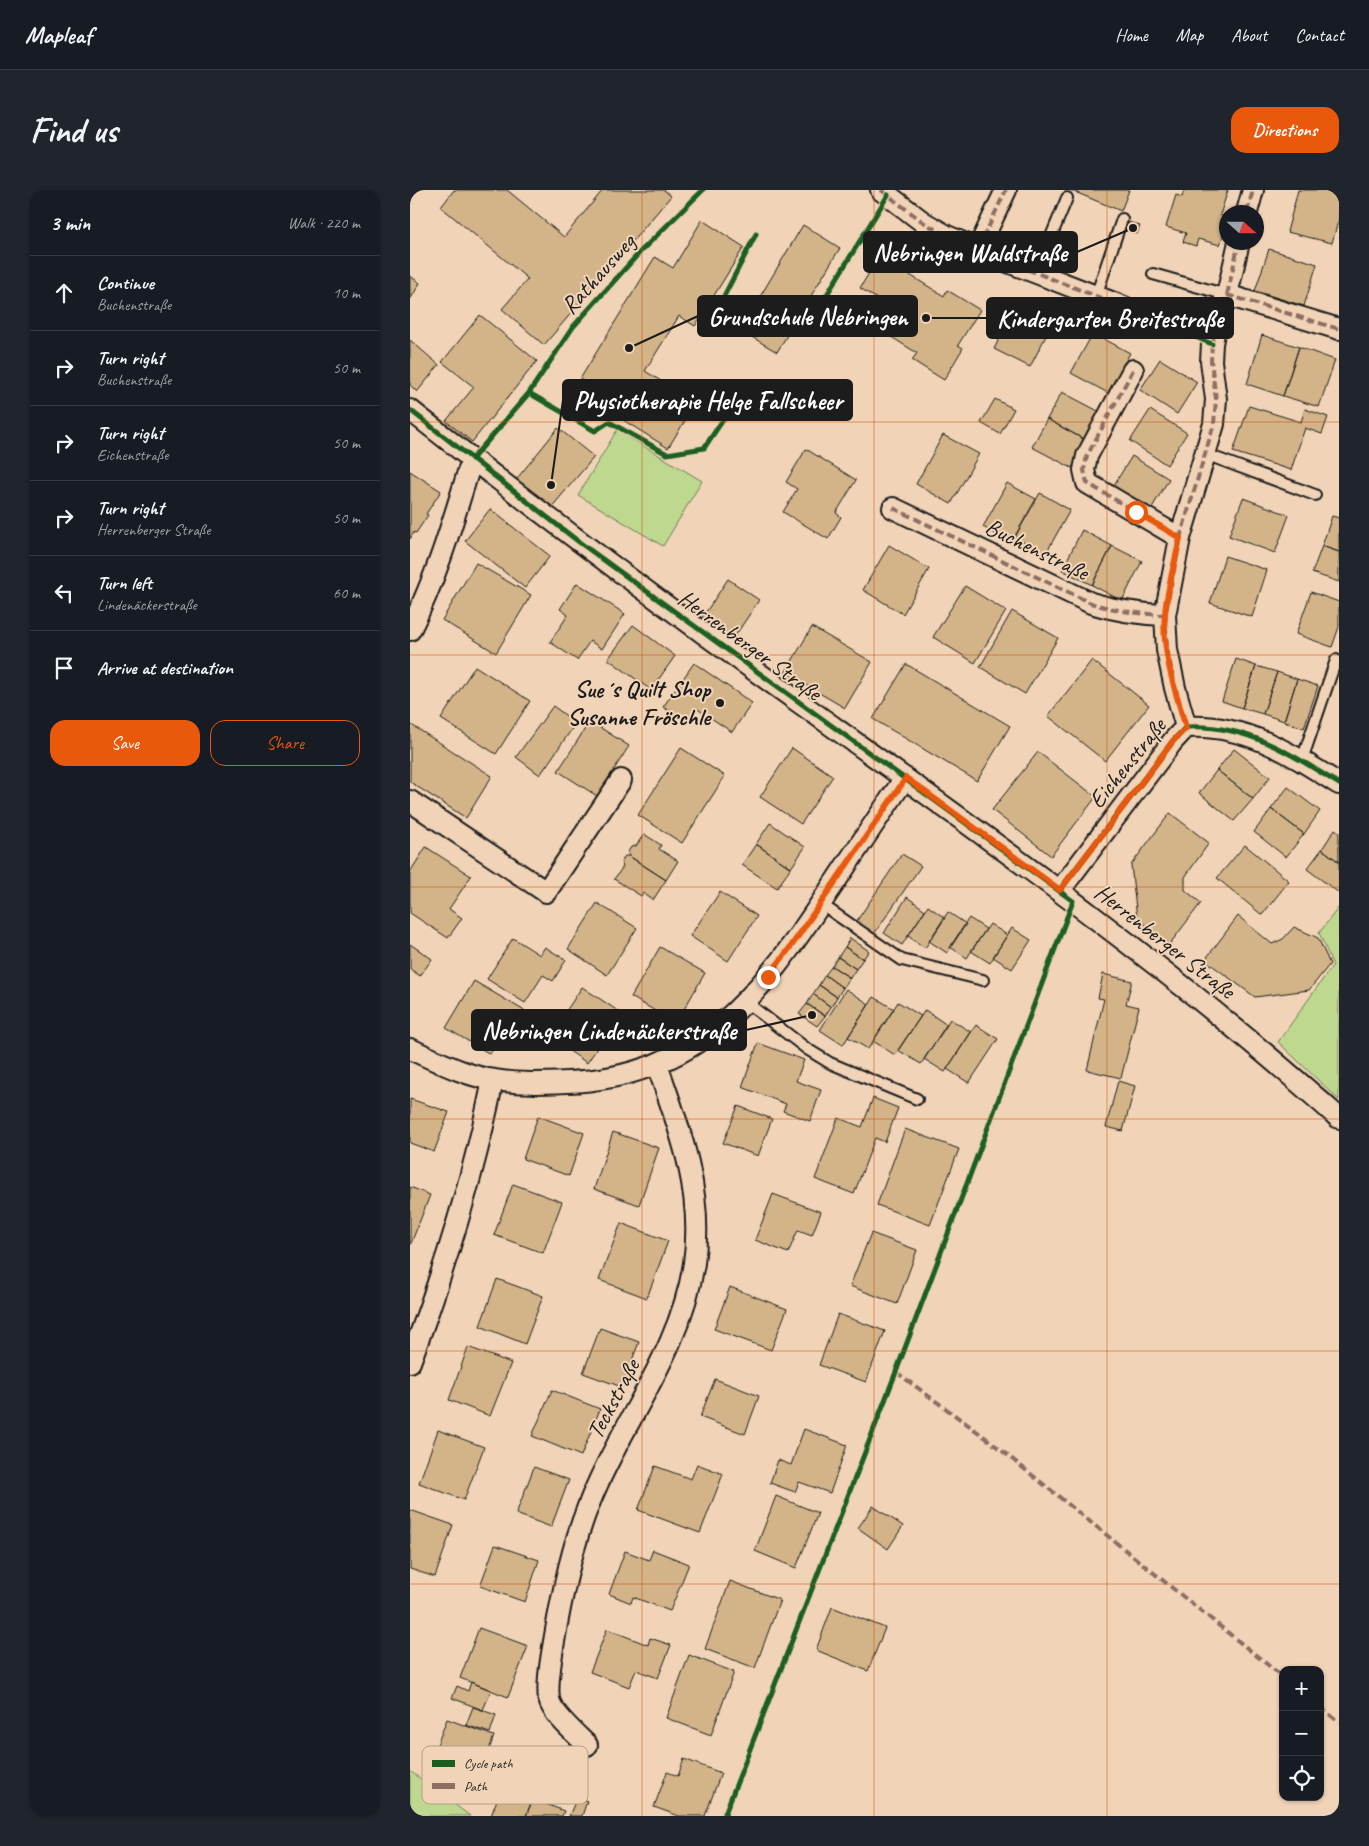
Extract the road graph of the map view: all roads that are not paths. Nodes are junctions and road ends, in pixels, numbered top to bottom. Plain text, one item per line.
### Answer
1 (881, 190) edge
2 (1006, 190) edge
3 (1253, 190) edge
4 (1067, 198) dead end
5 (1249, 205) edge
6 (1122, 220) dead end
7 (978, 249) junction
8 (1237, 250) edge
9 (1036, 273) junction
10 (1152, 274) dead end
11 (1227, 294) junction
12 (1096, 296) junction
13 (1124, 307) dead end
14 (1339, 329) edge
15 (1133, 370) dead end
16 (410, 410) edge
17 (1206, 454) junction
18 (472, 459) junction
19 (1315, 495) dead end
20 (893, 508) dead end
21 (1180, 538) junction
22 (1165, 615) junction
23 (410, 630) edge
24 (1336, 660) dead end
25 (1186, 728) junction
26 (1302, 760) junction
27 (906, 778) junction
28 (621, 780) dead end
29 (1339, 784) edge
30 (410, 801) edge
31 (1060, 890) junction
32 (821, 904) junction
33 (983, 980) dead end
34 (746, 1002) junction
35 (410, 1049) edge
36 (657, 1065) junction
37 (493, 1080) junction
38 (917, 1099) dead end
39 (1339, 1118) edge
40 (410, 1362) edge
41 (587, 1745) dead end

1 - 7 street
2 - 7 street
3 - 5 street
4 - 9 lane
6 - 12 lane
7 - 9 street
8 - 11 street
9 - 12 street
10 - 11 lane
11 - 14 street
11 - 17 street
12 - 13 street
15 - 21 street
16 - 18 street, Herrenberger Straße
17 - 19 lane
17 - 21 street
18 - 23 street
18 - 27 street, Herrenberger Straße
20 - 22 street, Buchenstraße
21 - 22 street
22 - 25 street
24 - 26 lane
25 - 26 street, Eichenstraße
25 - 31 street, Eichenstraße
26 - 29 street, Eichenstraße
27 - 31 street, Herrenberger Straße
27 - 32 street
28 - 30 street
31 - 39 street, Herrenberger Straße
32 - 33 lane
32 - 34 street
34 - 36 street
34 - 38 lane
35 - 37 street
36 - 37 street
36 - 41 street, Teckstraße
37 - 40 street

